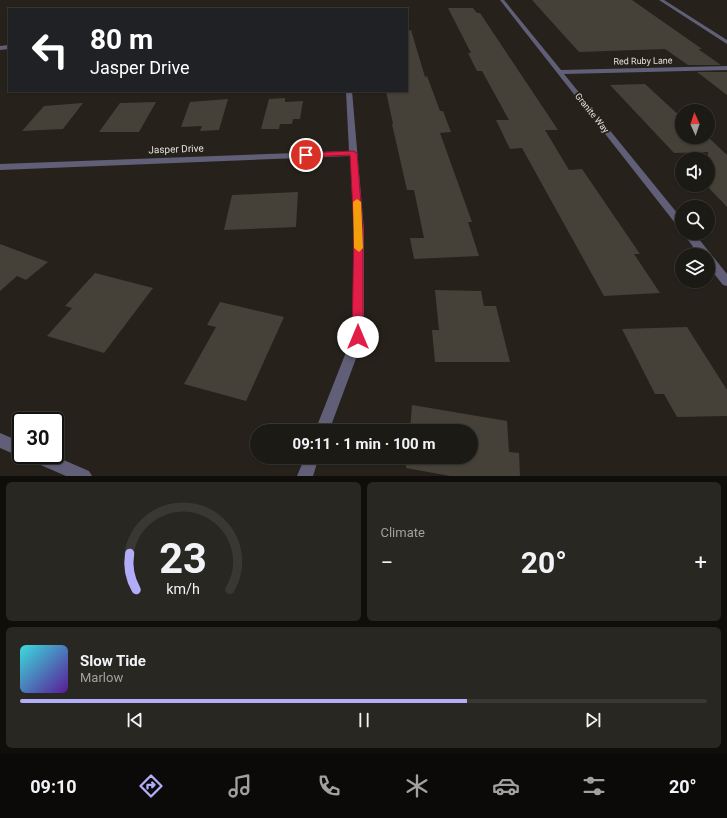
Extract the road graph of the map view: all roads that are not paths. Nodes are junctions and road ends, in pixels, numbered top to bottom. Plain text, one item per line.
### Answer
1 (502, 0) edge
2 (661, 0) edge
3 (727, 42) edge
4 (727, 68) edge
5 (560, 72) junction
6 (349, 92) edge
7 (353, 153) junction
8 (0, 167) edge
9 (675, 217) edge
10 (693, 240) edge
11 (700, 248) edge
12 (715, 267) edge
13 (727, 282) edge
14 (325, 424) edge
15 (0, 440) edge
16 (12, 446) edge
17 (55, 464) edge
18 (309, 464) edge
19 (84, 476) edge
20 (305, 476) edge

1 - 5 street, Granite Way
2 - 3 street
4 - 5 street, Red Ruby Lane
5 - 9 street, Granite Way
6 - 7 street
7 - 8 street, Jasper Drive
7 - 14 street
10 - 11 street
12 - 13 street
15 - 16 street
17 - 19 street
18 - 20 street

